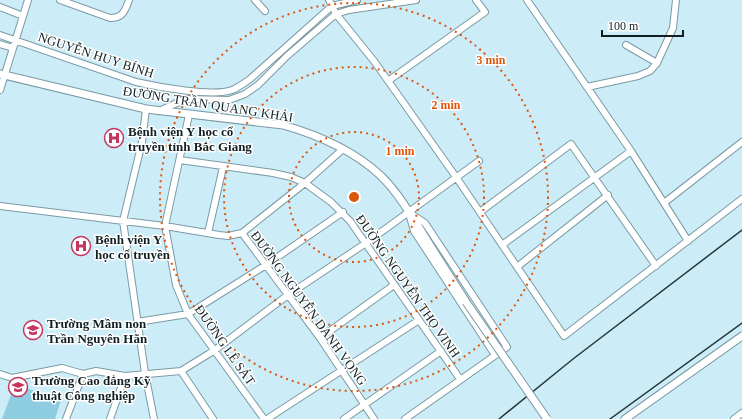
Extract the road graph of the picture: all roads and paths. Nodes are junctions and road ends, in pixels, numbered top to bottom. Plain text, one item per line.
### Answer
1 (28, 0) edge
2 (60, 0) edge
3 (129, 0) edge
4 (255, 0) edge
5 (357, 0) edge
6 (416, 0) edge
7 (476, 0) edge
8 (527, 0) edge
9 (676, 0) edge
10 (330, 3) edge
11 (0, 7) edge
12 (265, 11) dead end
13 (336, 14) junction
14 (23, 16) junction
15 (0, 35) edge
16 (0, 44) edge
17 (14, 44) junction
18 (626, 45) dead end
19 (657, 63) junction
20 (2, 74) edge
21 (388, 81) junction
22 (587, 87) junction
23 (0, 90) edge
24 (146, 109) junction
25 (159, 111) junction
26 (189, 115) junction
27 (742, 142) edge
28 (343, 149) junction
29 (631, 151) junction
30 (180, 160) junction
31 (479, 161) dead end
32 (223, 167) junction
33 (456, 177) junction
34 (595, 177) junction
35 (305, 183) junction
36 (608, 195) junction
37 (742, 199) edge
38 (664, 203) junction
39 (0, 206) edge
40 (343, 212) junction
41 (409, 212) junction
42 (480, 212) junction
43 (123, 221) junction
44 (165, 226) junction
45 (242, 233) junction
46 (208, 234) junction
47 (688, 241) junction
48 (366, 243) junction
49 (502, 245) junction
50 (266, 265) junction
51 (656, 266) junction
52 (517, 267) junction
53 (394, 285) junction
54 (288, 295) junction
55 (188, 314) junction
56 (419, 320) junction
57 (137, 322) junction
58 (742, 336) edge
59 (320, 338) junction
60 (215, 350) junction
61 (440, 351) junction
62 (495, 355) junction
63 (343, 370) junction
64 (180, 371) junction
65 (145, 373) junction
66 (0, 374) edge
67 (83, 374) junction
68 (125, 376) junction
69 (460, 379) junction
70 (364, 405) junction
71 (113, 411) junction
72 (742, 413) edge
73 (66, 419) edge
74 (110, 419) edge
75 (116, 419) edge
76 (154, 419) edge
77 (214, 419) edge
78 (264, 419) edge
79 (268, 419) edge
80 (344, 419) edge
81 (374, 419) edge
82 (405, 419) edge
83 (547, 419) edge
84 (625, 419) edge
85 (734, 419) edge

1 - 14 street
2 - 3 street
4 - 12 street
5 - 10 street
6 - 13 street
7 - 21 street
8 - 22 street
9 - 19 street
10 - 13 street
10 - 17 street, NGUYỄN HUY BÍNH
11 - 14 street
13 - 21 street
13 - 25 street
14 - 17 street
15 - 17 street
16 - 17 street
17 - 20 street
18 - 19 street
19 - 22 street
20 - 23 street
20 - 24 main road, ĐƯỜNG TRẦN QUANG KHẢI
21 - 33 street
22 - 29 street
24 - 25 main road, ĐƯỜNG TRẦN QUANG KHẢI
24 - 43 street
25 - 26 main road, ĐƯỜNG TRẦN QUANG KHẢI
26 - 28 main road, ĐƯỜNG TRẦN QUANG KHẢI
26 - 30 street, ĐƯỜNG LÊ SÁT
27 - 38 street
28 - 35 street
28 - 41 main road, ĐƯỜNG TRẦN QUANG KHẢI
29 - 34 street
29 - 38 street
30 - 32 street, ĐƯỜNG NGUYỄN THỌ VINH
30 - 44 street, ĐƯỜNG LÊ SÁT
31 - 33 street
32 - 35 street, ĐƯỜNG NGUYỄN THỌ VINH
32 - 46 street
33 - 41 street
33 - 42 street
34 - 36 street
34 - 42 street
34 - 49 street
35 - 40 street, ĐƯỜNG NGUYỄN THỌ VINH
35 - 45 street
36 - 51 street
36 - 52 street
37 - 47 street
38 - 47 street
39 - 43 street, ĐƯỜNG NGUYỄN DANH VỌNG
40 - 48 street, ĐƯỜNG NGUYỄN THỌ VINH
40 - 50 street
41 - 48 street
41 - 62 street, ĐƯỜNG TRẦN QUANG KHẢI
41 - 62 street, ĐƯỜNG TRẦN QUANG KHẢI
41 - 83 main road, bridge
42 - 49 street
43 - 44 street, ĐƯỜNG NGUYỄN DANH VỌNG
43 - 57 street
44 - 46 street, ĐƯỜNG NGUYỄN DANH VỌNG
44 - 55 street, ĐƯỜNG LÊ SÁT
45 - 46 street, ĐƯỜNG NGUYỄN DANH VỌNG
45 - 50 street, ĐƯỜNG NGUYỄN DANH VỌNG
47 - 51 street
48 - 53 street, ĐƯỜNG NGUYỄN THỌ VINH
48 - 54 street
49 - 52 street
50 - 54 street, ĐƯỜNG NGUYỄN DANH VỌNG
50 - 55 street
51 - 52 street
53 - 56 street, ĐƯỜNG NGUYỄN THỌ VINH
53 - 59 street
54 - 59 street, ĐƯỜNG NGUYỄN DANH VỌNG
54 - 60 street
55 - 57 street
55 - 60 street, ĐƯỜNG LÊ SÁT
56 - 61 street, ĐƯỜNG NGUYỄN THỌ VINH
56 - 63 street
57 - 65 street
58 - 84 main road
59 - 63 street, ĐƯỜNG NGUYỄN DANH VỌNG
60 - 64 street
60 - 78 street, ĐƯỜNG LÊ SÁT
61 - 69 street, ĐƯỜNG NGUYỄN THỌ VINH
61 - 70 street
62 - 69 street
63 - 70 street, ĐƯỜNG NGUYỄN DANH VỌNG
63 - 79 street
64 - 65 street
64 - 77 street
65 - 68 street
65 - 76 street
66 - 67 street
67 - 68 street
67 - 73 street
68 - 71 street
69 - 82 street
70 - 80 street
70 - 81 street, ĐƯỜNG NGUYỄN DANH VỌNG
71 - 74 street
71 - 75 street
72 - 85 street

